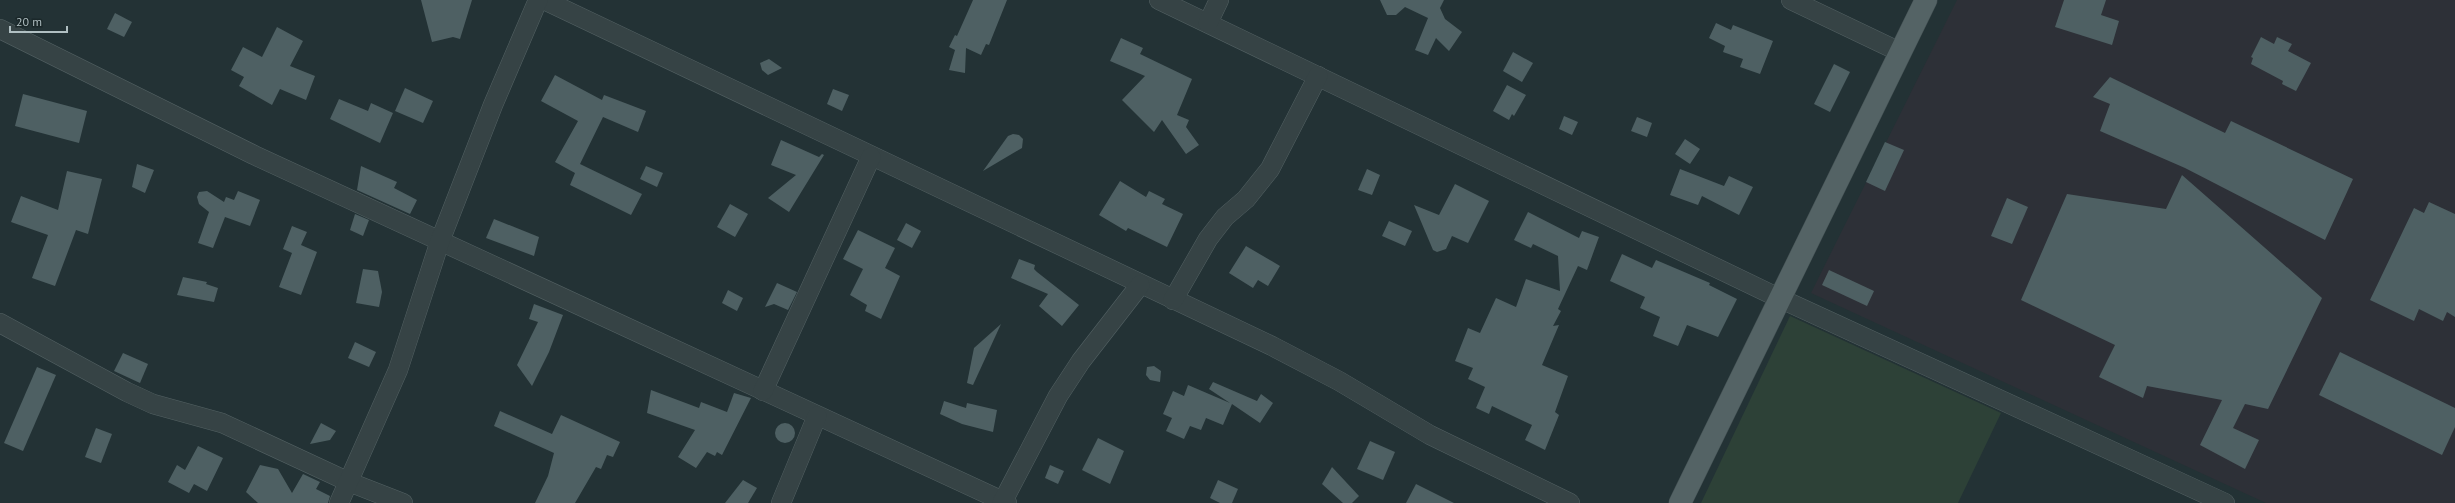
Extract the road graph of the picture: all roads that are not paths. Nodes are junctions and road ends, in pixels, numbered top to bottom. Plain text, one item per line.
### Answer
1 (538, 0) edge
2 (544, 0) edge
3 (1159, 0) edge
4 (1219, 0) edge
5 (1791, 0) edge
6 (1926, 0) edge
7 (1208, 23) junction
8 (0, 29) edge
9 (1900, 52) junction
10 (1318, 76) junction
11 (871, 157) junction
12 (440, 241) junction
13 (1140, 285) junction
14 (1779, 298) junction
15 (1173, 300) junction
16 (0, 324) edge
17 (763, 392) junction
18 (816, 416) junction
19 (349, 482) junction
20 (1004, 502) edge
21 (339, 503) edge
22 (403, 503) edge
23 (781, 503) edge
24 (1570, 503) edge
25 (1680, 503) edge
26 (2225, 503) edge

1 - 12 street
2 - 11 street
3 - 7 street
4 - 7 street
5 - 9 street
6 - 9 main road
7 - 10 street
8 - 12 street
9 - 14 main road
10 - 14 street
10 - 15 street
11 - 13 street
11 - 17 street
12 - 17 street
12 - 19 street
13 - 15 street
13 - 20 street
14 - 25 main road
14 - 26 street
15 - 24 street
16 - 19 street
17 - 18 street
18 - 20 street
18 - 23 street
19 - 21 street
19 - 22 street

